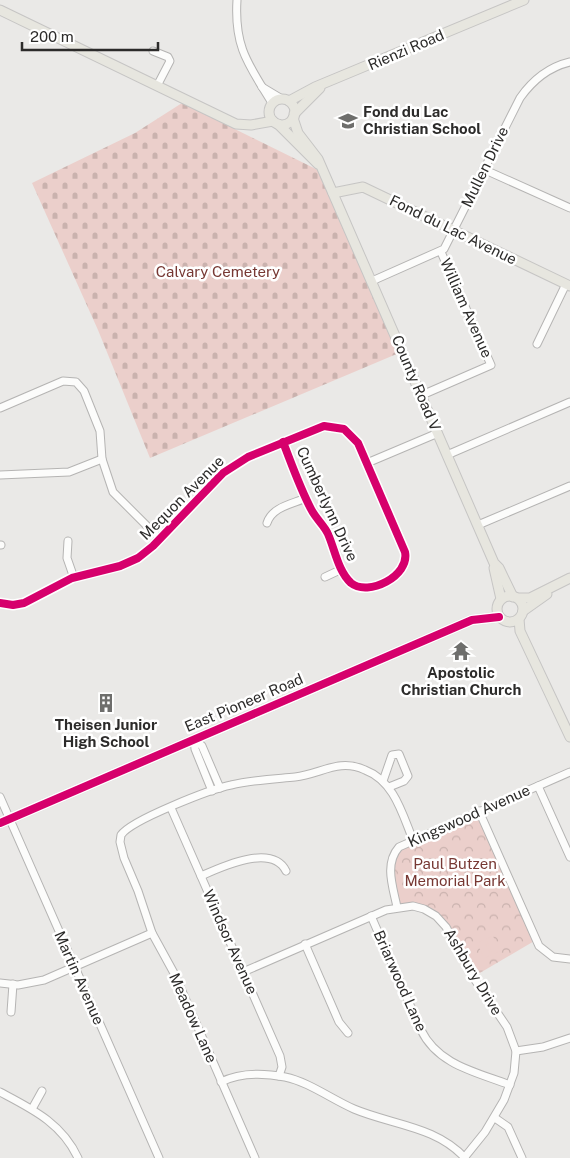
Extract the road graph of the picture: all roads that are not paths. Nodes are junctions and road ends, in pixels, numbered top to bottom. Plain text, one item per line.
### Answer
1 (237, 0) edge
2 (524, 0) edge
3 (0, 10) edge
4 (153, 51) dead end
5 (570, 62) edge
6 (325, 83) junction
7 (157, 86) junction
8 (262, 87) junction
9 (285, 100) junction
10 (270, 107) junction
11 (294, 116) junction
12 (275, 122) junction
13 (247, 124) junction
14 (322, 167) junction
15 (483, 168) junction
16 (333, 193) junction
17 (570, 208) edge
18 (454, 231) junction
19 (441, 252) junction
20 (372, 281) junction
21 (568, 285) edge
22 (537, 344) dead end
23 (422, 395) junction
24 (570, 402) edge
25 (0, 408) edge
26 (438, 433) junction
27 (283, 442) junction
28 (447, 455) junction
29 (102, 459) junction
30 (367, 462) junction
31 (0, 475) edge
32 (570, 486) edge
33 (306, 498) junction
34 (268, 523) dead end
35 (478, 525) junction
36 (160, 539) junction
37 (68, 541) dead end
38 (494, 563) junction
39 (342, 569) junction
40 (325, 577) dead end
41 (74, 578) junction
42 (570, 579) edge
43 (516, 598) junction
44 (0, 603) edge
45 (499, 603) junction
46 (521, 615) junction
47 (499, 617) junction
48 (472, 620) junction
49 (508, 623) junction
50 (535, 660) junction
51 (570, 735) edge
52 (194, 739) junction
53 (570, 772) edge
54 (383, 781) junction
55 (538, 786) junction
56 (389, 787) junction
57 (220, 788) junction
58 (212, 791) junction
59 (0, 797) edge
60 (171, 808) junction
61 (479, 811) junction
62 (10, 818) junction
63 (0, 823) edge
64 (413, 840) junction
65 (570, 857) edge
66 (286, 871) dead end
67 (201, 876) junction
68 (396, 907) junction
69 (371, 916) junction
70 (152, 933) junction
71 (305, 944) junction
72 (570, 958) edge
73 (73, 967) junction
74 (243, 972) junction
75 (0, 983) edge
76 (13, 984) junction
77 (11, 1012) dead end
78 (348, 1033) dead end
79 (570, 1038) edge
80 (516, 1051) junction
81 (279, 1076) junction
82 (221, 1082) junction
83 (510, 1085) junction
84 (42, 1091) dead end
85 (0, 1092) edge
86 (32, 1109) junction
87 (495, 1118) junction
88 (78, 1158) edge
89 (159, 1158) edge
90 (255, 1158) edge
91 (464, 1158) edge
92 (522, 1158) edge

1 - 8 street
2 - 6 main road, Rienzi Road
3 - 7 main road
4 - 7 street
5 - 15 street, Mullen Drive
6 - 9 main road, Rienzi Road
6 - 11 main road
7 - 13 main road
8 - 9 street
8 - 10 street
9 - 10 main road
9 - 11 main road
10 - 12 main road
10 - 13 main road
11 - 12 main road
11 - 14 main road
12 - 13 main road
12 - 14 main road
14 - 16 main road, County Road V
15 - 17 street
15 - 18 street, Mullen Drive
16 - 18 main road, Fond du Lac Avenue
16 - 20 main road, County Road V
18 - 19 street, Mullen Drive
18 - 21 main road, Fond du Lac Avenue
19 - 20 street
19 - 23 street, William Avenue
20 - 23 main road, County Road V
21 - 22 street
23 - 26 main road, County Road V
24 - 28 street
25 - 29 street
26 - 28 main road, County Road V
26 - 30 street
27 - 30 street, Mequon Avenue
27 - 33 street, Cumberlynn Drive
27 - 36 street, Mequon Avenue
28 - 35 main road, County Road V
29 - 31 street
29 - 36 street
30 - 39 street, Cumberlynn Drive
32 - 35 street
33 - 34 street
33 - 39 street, Cumberlynn Drive
35 - 38 main road, County Road V
36 - 41 street, Mequon Avenue
37 - 41 street
38 - 43 main road, County Road V
38 - 45 main road
39 - 40 street
41 - 44 street, Mequon Avenue
42 - 43 main road
42 - 46 main road
43 - 45 main road
43 - 46 main road
45 - 47 main road
45 - 48 main road
46 - 49 main road
46 - 50 main road
47 - 48 main road, East Pioneer Road
47 - 49 main road
48 - 52 main road, East Pioneer Road
49 - 50 main road
50 - 51 main road
52 - 57 street
52 - 58 street
52 - 62 main road, East Pioneer Road
53 - 55 street, Kingswood Avenue
54 - 56 street
54 - 56 street
54 - 57 street
55 - 61 street, Kingswood Avenue
55 - 65 street
56 - 64 street
57 - 58 street
58 - 60 street
59 - 62 street, Martin Avenue
60 - 67 street, Windsor Avenue
60 - 70 street, Meadow Lane
61 - 64 street, Kingswood Avenue
61 - 72 street
62 - 63 main road, East Pioneer Road
62 - 73 street, Martin Avenue
64 - 68 street, Kingswood Avenue
66 - 67 street
67 - 74 street, Windsor Avenue
68 - 69 street, Ashbury Drive
68 - 80 street, Ashbury Drive
69 - 71 street, Ashbury Drive
69 - 83 street, Briarwood Lane
70 - 73 street
70 - 82 street, Meadow Lane
71 - 74 street, Ashbury Drive
71 - 78 street
73 - 76 street
73 - 89 street, Martin Avenue
74 - 81 street, Windsor Avenue
75 - 76 street
76 - 77 street
79 - 80 street
80 - 83 street, Ashbury Drive
81 - 82 street
81 - 91 street
82 - 90 street, Meadow Lane
83 - 87 street, Ashbury Drive
84 - 86 street
85 - 86 street
86 - 88 street
87 - 91 street, Ashbury Drive
87 - 92 street

